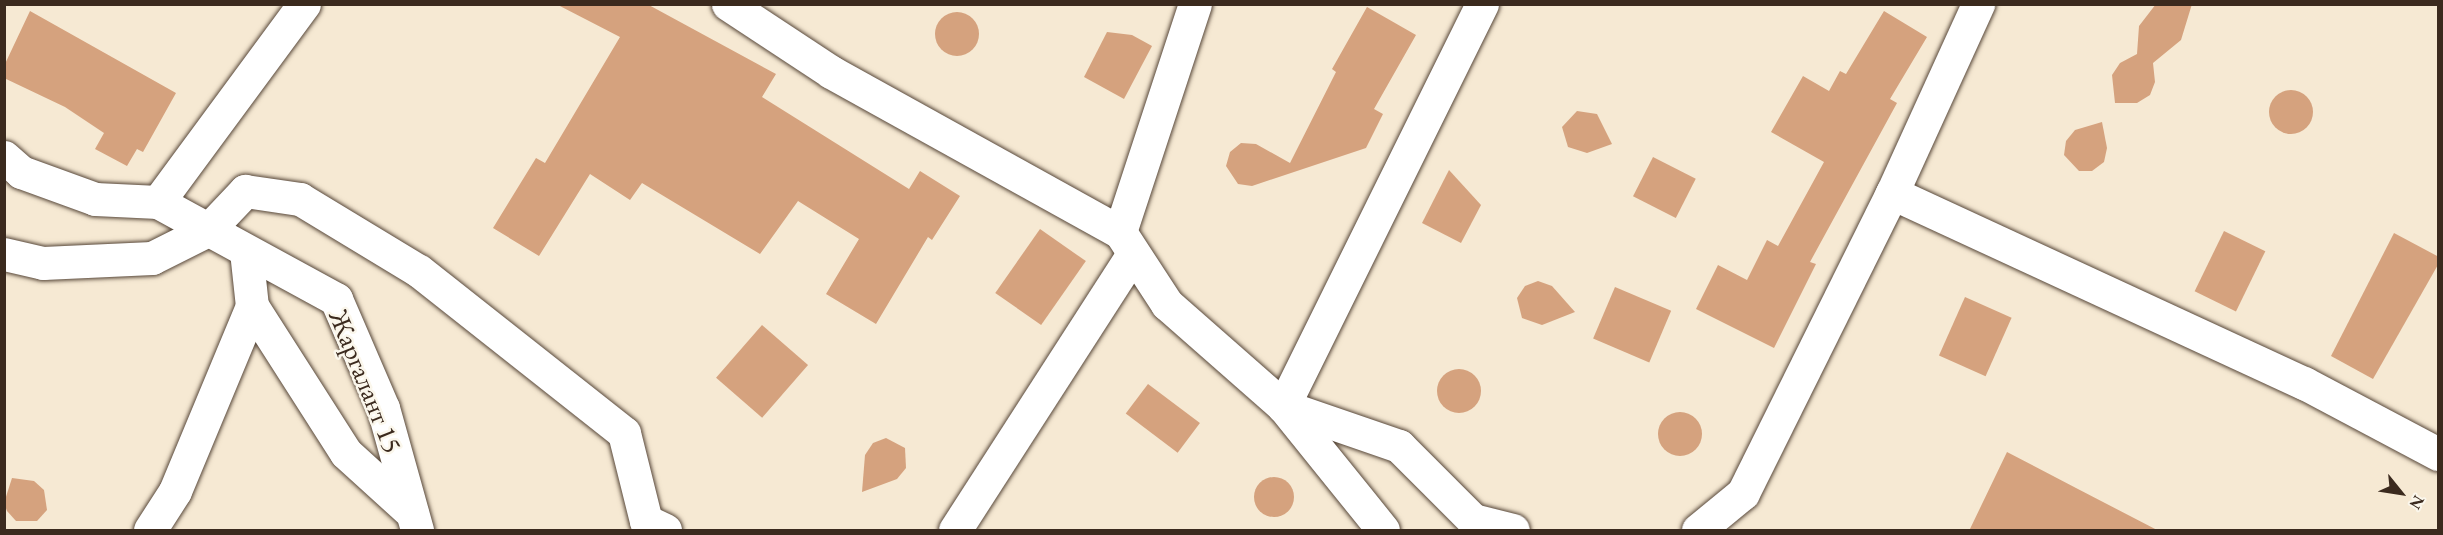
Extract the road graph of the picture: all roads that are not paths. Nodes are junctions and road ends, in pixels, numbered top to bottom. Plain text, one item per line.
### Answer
1 (304, 4) edge
2 (728, 4) edge
3 (1195, 4) edge
4 (1482, 4) edge
5 (1978, 4) edge
6 (4, 157) edge
7 (1892, 193) junction
8 (158, 202) junction
9 (208, 230) junction
10 (1126, 243) junction
11 (246, 251) junction
12 (4, 254) edge
13 (252, 306) junction
14 (1283, 406) junction
15 (2439, 454) edge
16 (415, 522) edge
17 (150, 531) edge
18 (665, 531) edge
19 (955, 531) edge
20 (1383, 531) edge
21 (1513, 531) edge
22 (1698, 531) edge

1 - 8 street
2 - 10 street
3 - 10 street
4 - 14 street
5 - 7 street
6 - 8 street
7 - 15 street
7 - 22 street
8 - 9 street, Жаргалант 15
9 - 11 street, Жаргалант 15
9 - 12 street
9 - 18 street
10 - 14 street
10 - 19 street
11 - 13 street
11 - 16 street, Жаргалант 15
13 - 16 street
13 - 17 street
14 - 20 street
14 - 21 street

